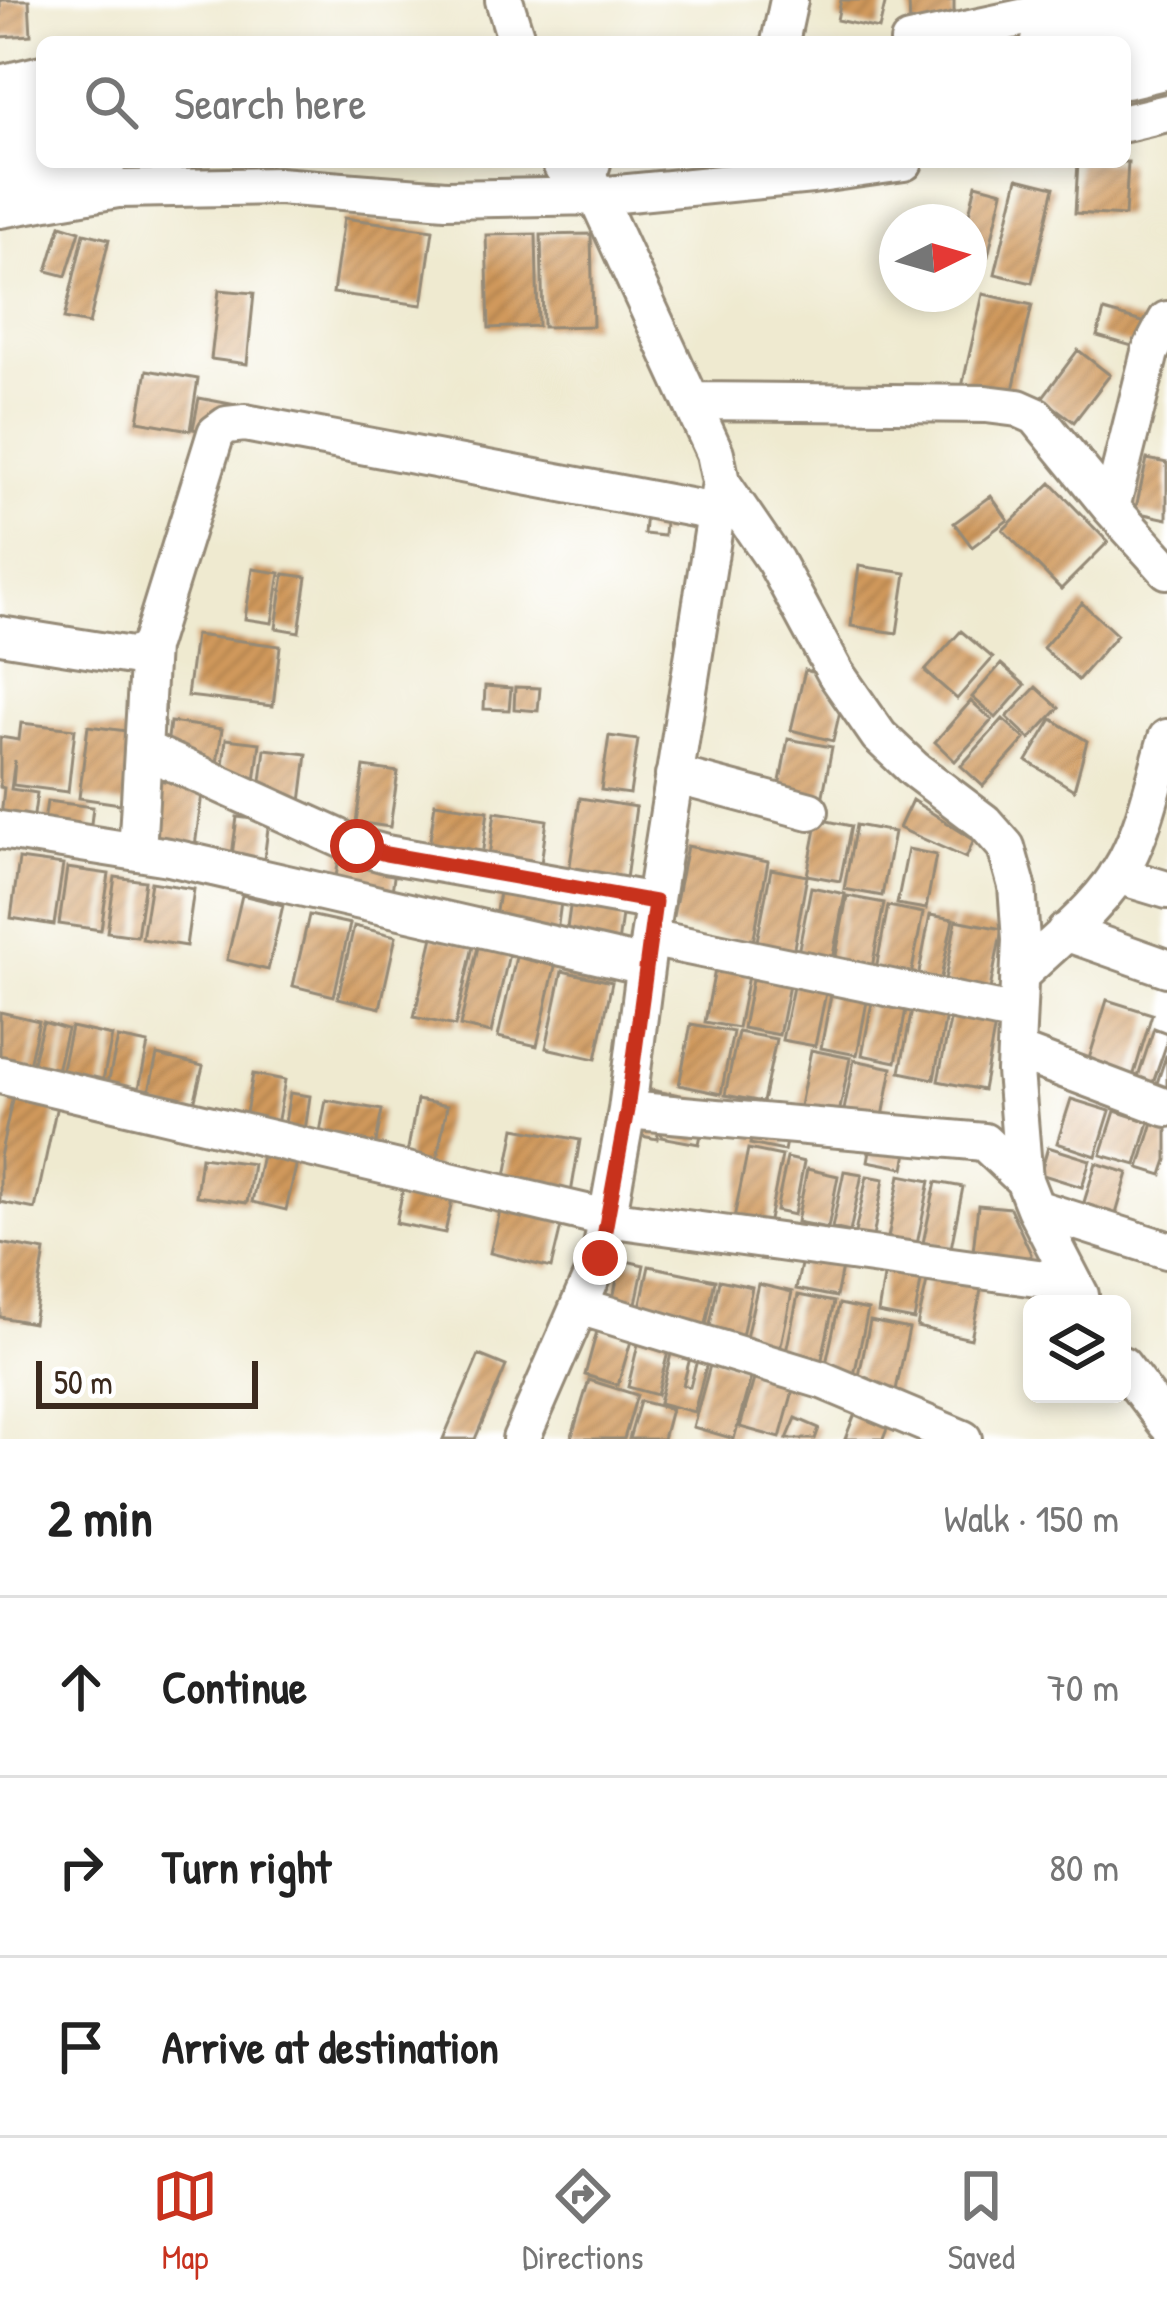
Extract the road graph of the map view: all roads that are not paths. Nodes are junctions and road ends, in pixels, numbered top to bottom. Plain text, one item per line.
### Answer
1 (504, 0) edge
2 (789, 0) edge
3 (1105, 0) edge
4 (1167, 13) edge
5 (515, 36) edge
6 (781, 36) edge
7 (937, 36) edge
8 (1073, 36) edge
9 (1167, 62) edge
10 (1131, 70) edge
11 (36, 75) edge
12 (0, 84) edge
13 (1167, 113) edge
14 (36, 119) edge
15 (1131, 122) edge
16 (0, 123) edge
17 (56, 168) edge
18 (862, 168) edge
19 (583, 170) edge
20 (0, 176) edge
21 (0, 209) edge
22 (1167, 320) edge
23 (692, 400) junction
24 (718, 497) junction
25 (1111, 508) junction
26 (1167, 570) edge
27 (0, 635) edge
28 (149, 647) junction
29 (1167, 738) edge
30 (143, 748) junction
31 (674, 775) junction
32 (810, 811) dead end
33 (0, 830) edge
34 (137, 852) junction
35 (1117, 875) junction
36 (1167, 890) edge
37 (1065, 932) junction
38 (650, 936) junction
39 (1167, 968) edge
40 (1019, 976) junction
41 (1017, 1014) junction
42 (1016, 1052) junction
43 (0, 1075) edge
44 (1167, 1108) edge
45 (627, 1110) junction
46 (1029, 1194) junction
47 (607, 1218) junction
48 (1167, 1250) edge
49 (1079, 1293) edge
50 (579, 1306) junction
51 (1131, 1377) edge
52 (1167, 1424) edge
53 (535, 1435) edge
54 (964, 1439) edge

1 - 5 street
2 - 6 street
3 - 7 street
4 - 8 highway
9 - 10 highway
11 - 12 street
13 - 15 street
14 - 16 highway
17 - 20 highway
18 - 19 street
19 - 21 street
19 - 23 street
22 - 25 street
23 - 24 street
23 - 25 street
24 - 28 street
24 - 31 street
24 - 40 street
25 - 26 street
27 - 28 street
28 - 30 street
29 - 35 street
30 - 34 street
30 - 38 street
31 - 32 street
31 - 38 street
33 - 34 street
34 - 38 street
35 - 36 street
35 - 37 street
37 - 39 street
37 - 40 street
38 - 41 street
38 - 45 street
40 - 41 street
41 - 42 street
42 - 44 street
42 - 46 street
43 - 47 street
45 - 46 street
45 - 47 street
46 - 48 street
46 - 49 street
47 - 49 street
47 - 50 street
50 - 53 street
50 - 54 street
51 - 52 street

